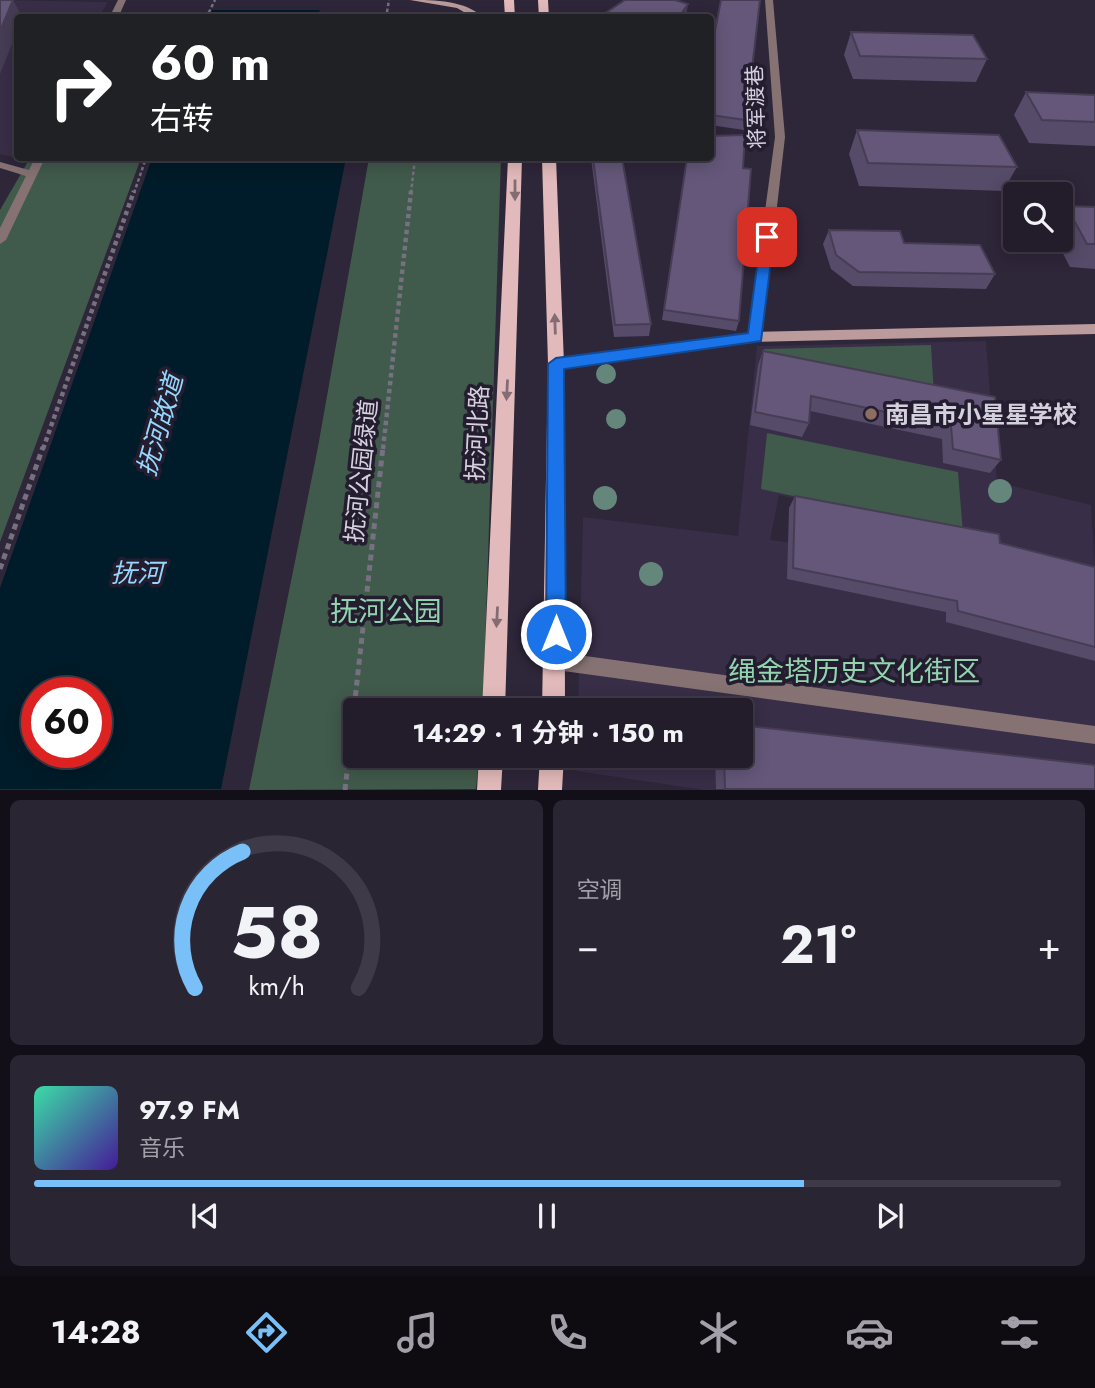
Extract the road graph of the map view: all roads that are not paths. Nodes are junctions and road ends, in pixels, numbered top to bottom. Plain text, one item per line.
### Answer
1 (414, 0) edge
2 (769, 0) edge
3 (477, 14) edge
4 (38, 161) edge
5 (515, 161) edge
6 (549, 161) edge
7 (0, 165) edge
8 (31, 174) junction
9 (0, 240) edge
10 (1095, 329) edge
11 (755, 337) junction
12 (556, 364) junction
13 (556, 661) junction
14 (493, 698) edge
15 (554, 698) edge
16 (1095, 734) edge
17 (490, 768) edge
18 (551, 768) edge
19 (489, 789) edge
20 (550, 789) edge

1 - 3 street
2 - 11 street, 将军渡巷
4 - 8 street
5 -> 14 main road, 抚河北路
12 -> 6 main road
7 - 8 street
8 - 9 street
10 - 11 street
11 - 12 street
12 - 13 main road
13 - 15 main road
13 - 16 street
17 - 19 main road
18 - 20 main road

